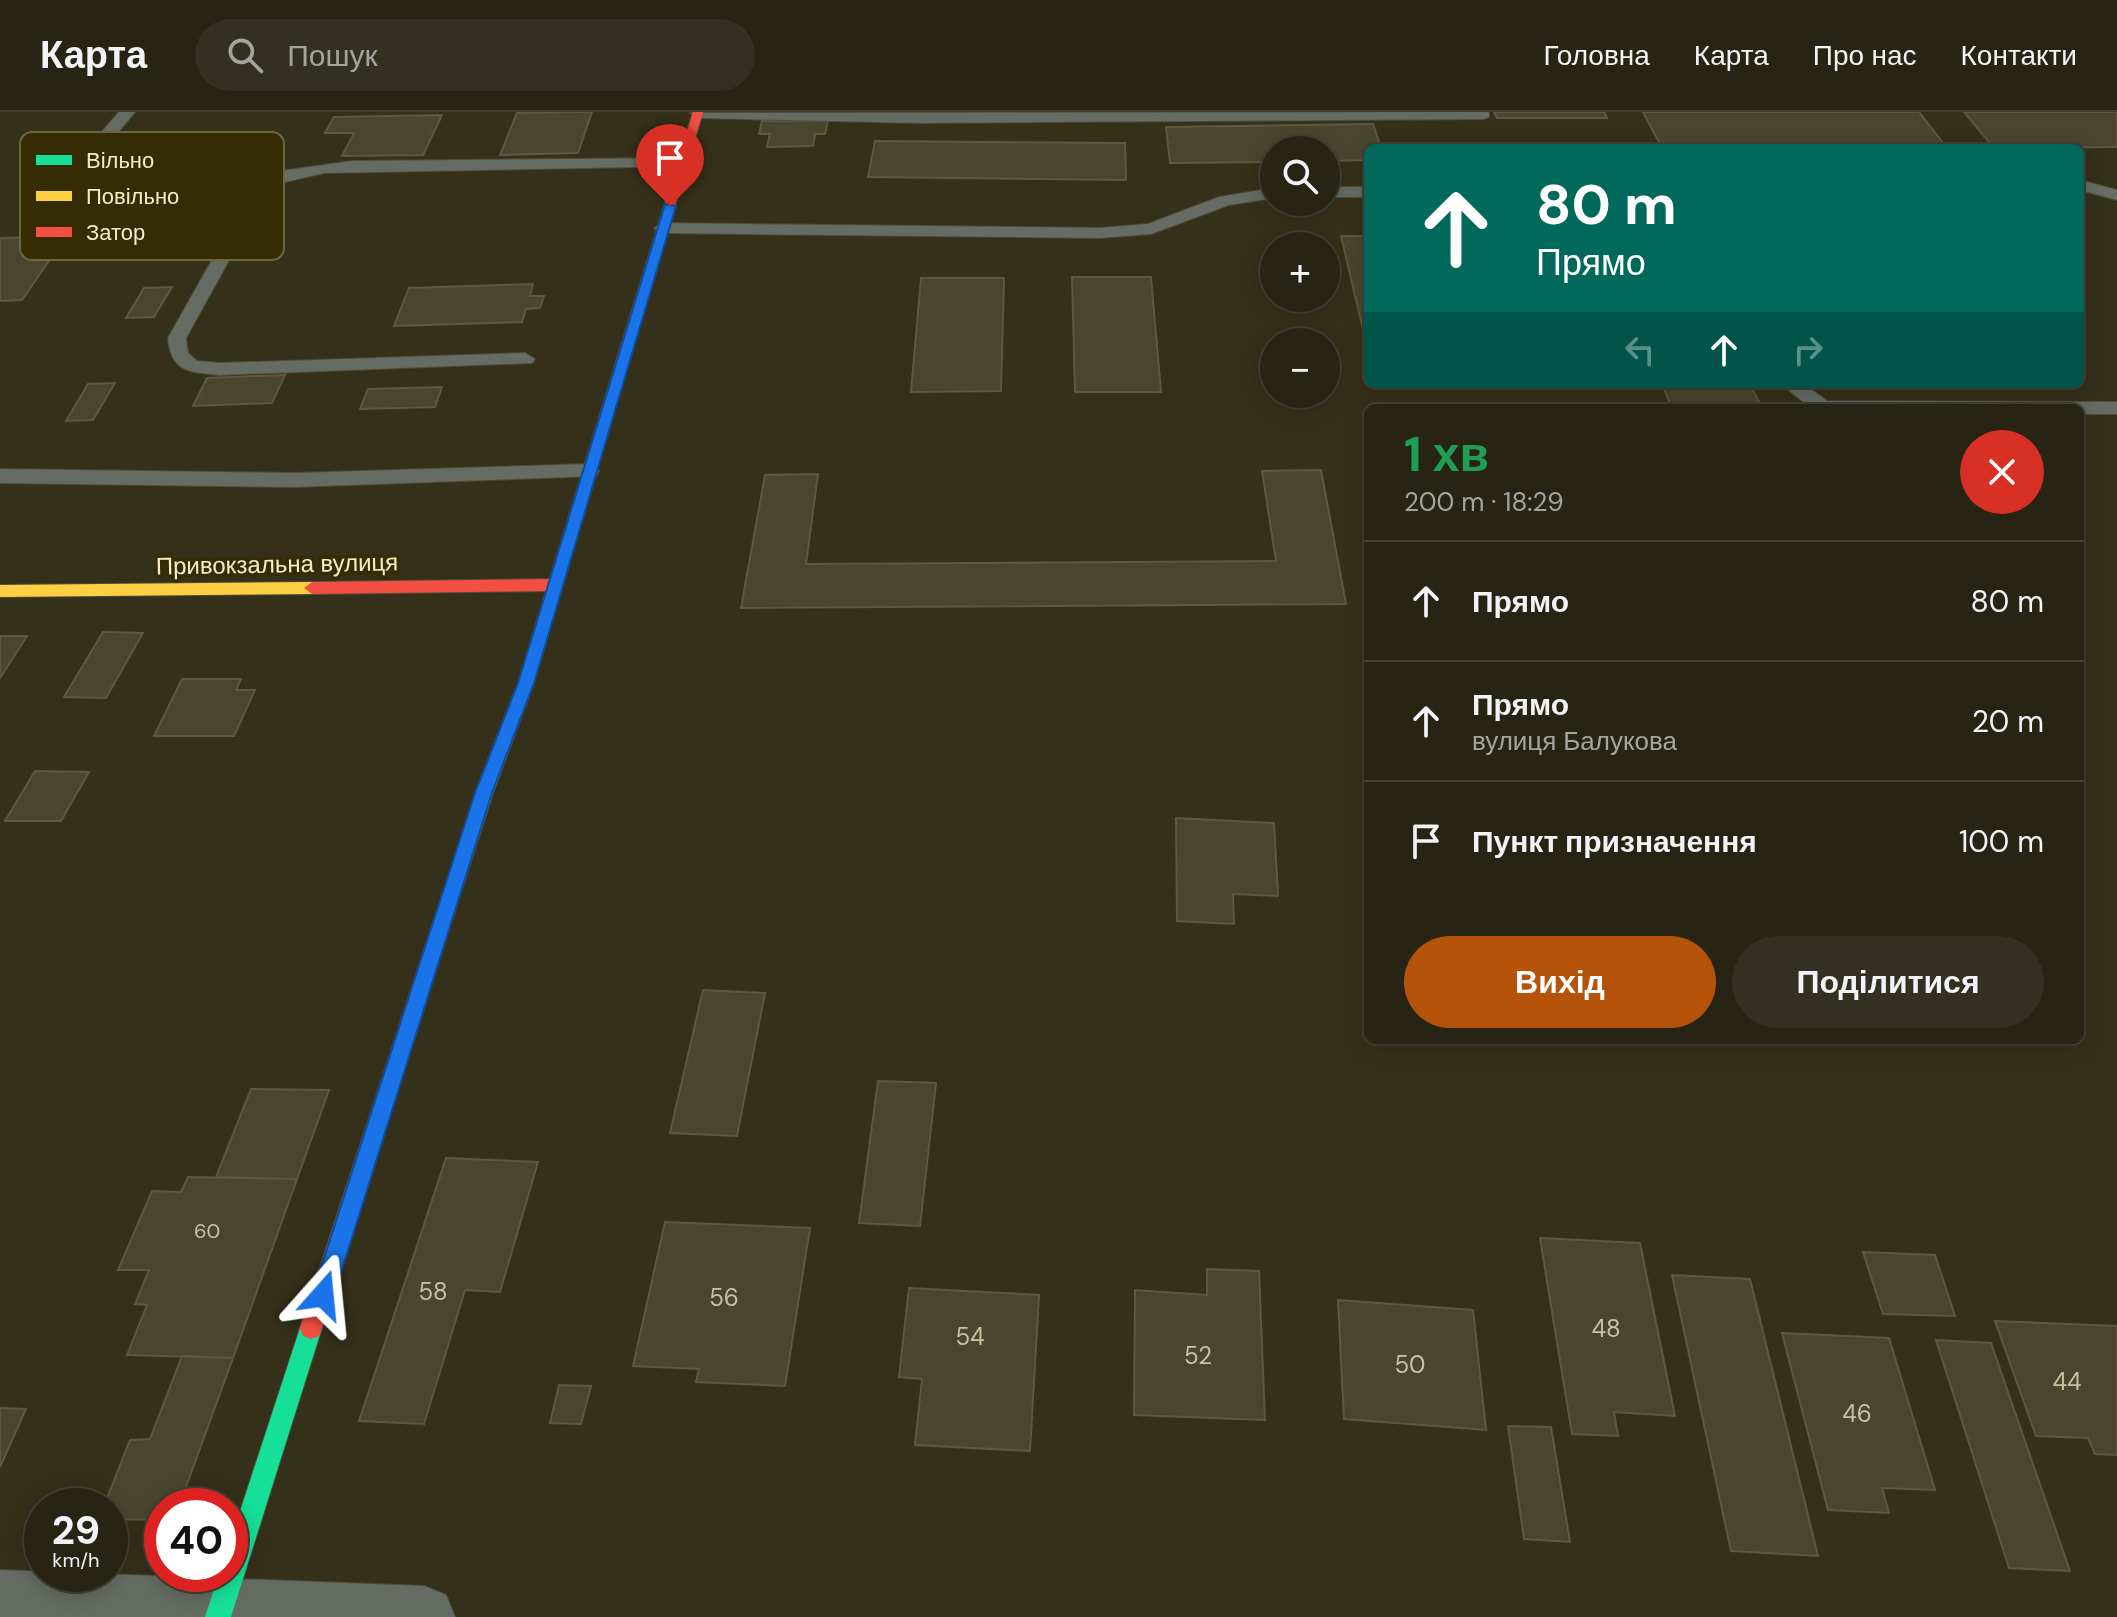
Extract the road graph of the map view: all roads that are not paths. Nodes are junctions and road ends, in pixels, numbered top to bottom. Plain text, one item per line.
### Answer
1 (127, 112) edge
2 (698, 112) edge
3 (1483, 114) dead end
4 (922, 115) edge
5 (110, 132) edge
6 (683, 163) junction
7 (284, 176) edge
8 (2084, 186) edge
9 (1340, 192) edge
10 (1364, 192) edge
11 (1260, 195) edge
12 (2117, 195) edge
13 (663, 228) junction
14 (220, 260) edge
15 (525, 359) dead end
16 (1797, 388) edge
17 (1819, 404) edge
18 (2084, 408) edge
19 (2117, 408) edge
20 (589, 471) junction
21 (0, 476) edge
22 (555, 585) junction
23 (0, 591) edge
24 (0, 1601) edge
25 (219, 1613) edge
26 (424, 1617) edge

1 - 5 lane
2 - 4 lane
2 - 6 street
3 - 4 lane
6 - 7 lane
6 - 13 street
8 - 12 lane
9 - 10 lane
11 - 13 lane
13 - 20 street
14 - 15 lane
16 - 17 lane
18 - 19 lane
20 - 21 lane
20 - 22 street
22 - 23 street, Привокзальна вулиця
22 - 25 street
24 - 25 street
25 - 26 street

